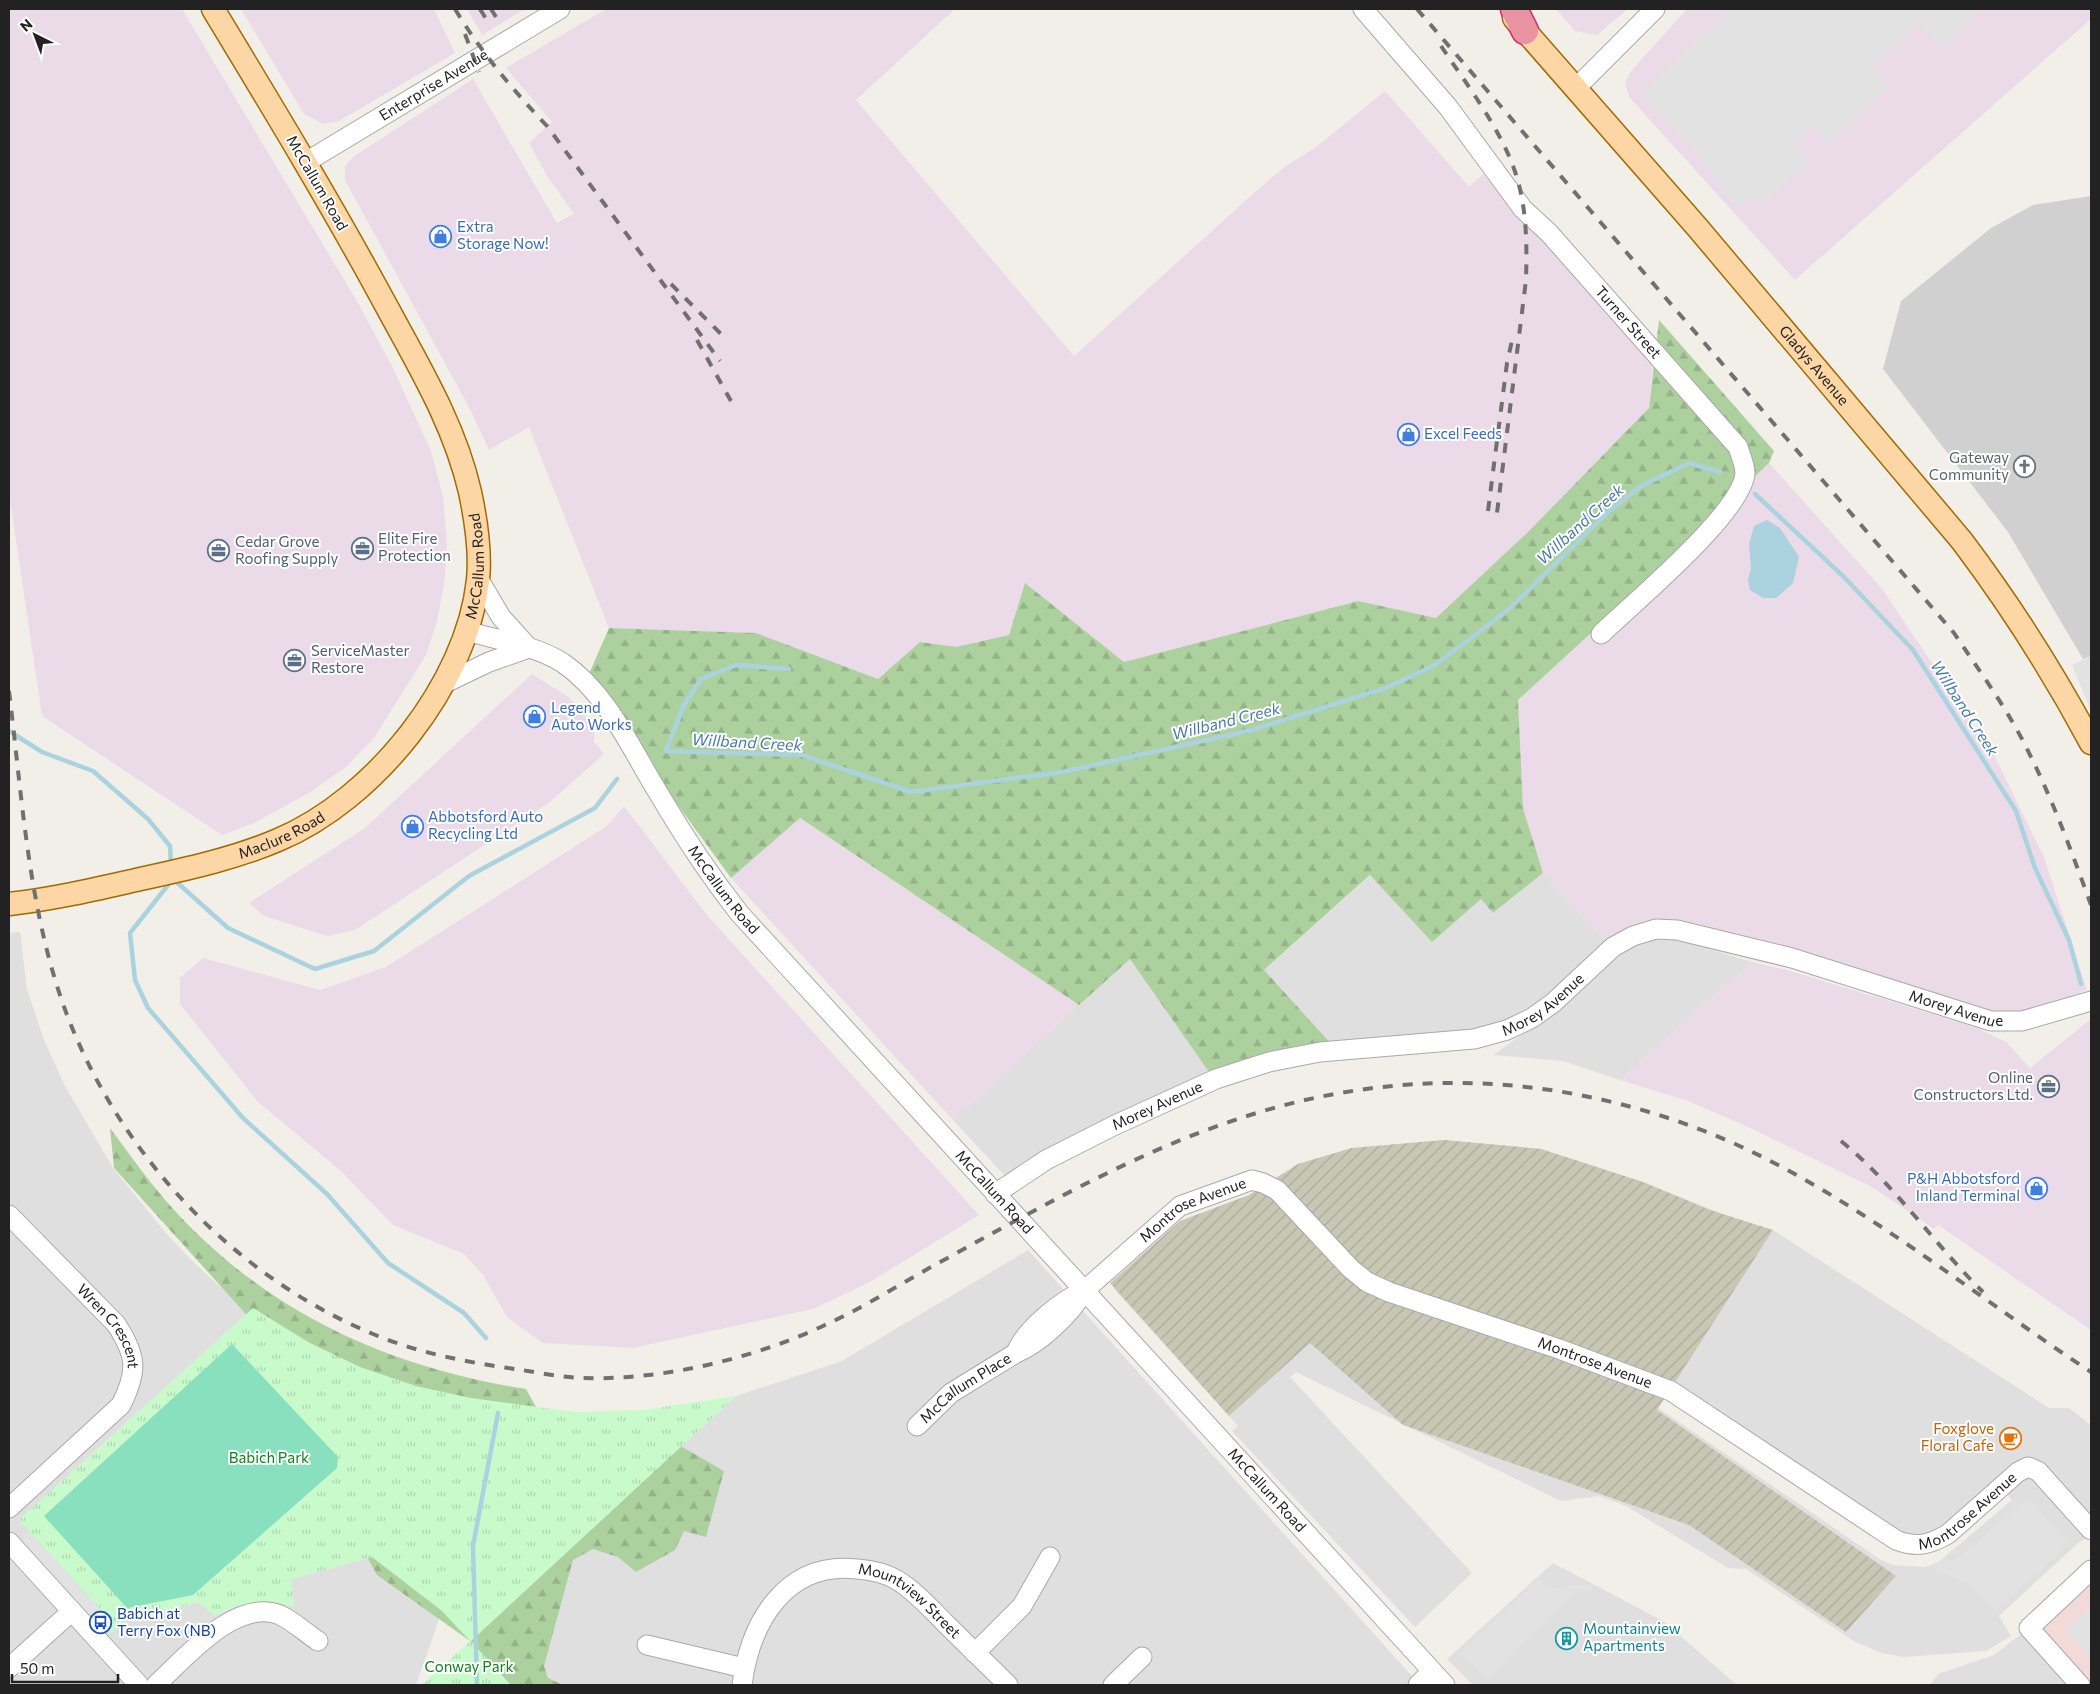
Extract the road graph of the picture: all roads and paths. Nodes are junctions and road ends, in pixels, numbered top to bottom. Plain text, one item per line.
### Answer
1 (213, 9) edge
2 (560, 9) edge
3 (1363, 9) edge
4 (1506, 9) edge
5 (1655, 9) edge
6 (1519, 20) edge
7 (1575, 89) junction
8 (306, 162) junction
9 (478, 578) junction
10 (466, 631) junction
11 (1601, 634) dead end
12 (529, 648) junction
13 (443, 684) junction
14 (2091, 743) edge
15 (9, 904) edge
16 (2091, 1001) edge
17 (995, 1194) junction
18 (9, 1215) edge
19 (1085, 1290) junction
20 (917, 1426) dead end
21 (9, 1508) edge
22 (2091, 1530) edge
23 (9, 1542) edge
24 (1050, 1557) dead end
25 (2091, 1570) edge
26 (72, 1611) junction
27 (318, 1641) dead end
28 (647, 1646) dead end
29 (975, 1653) junction
30 (1142, 1657) dead end
31 (9, 1668) edge
32 (1431, 1672) junction
33 (743, 1677) edge
34 (139, 1685) edge
35 (156, 1685) edge
36 (1008, 1685) edge
37 (1114, 1685) edge
38 (1418, 1685) edge
39 (1444, 1685) edge
40 (2080, 1685) edge

1 - 8 main road, McCallum Road
2 - 8 street, Enterprise Avenue
3 - 11 street, Turner Street
4 - 6 main road, Gladys Avenue
5 - 7 street
6 - 7 main road, Gladys Avenue
7 - 14 main road, Gladys Avenue
8 - 9 main road, McCallum Road
9 - 10 main road, McCallum Road
9 - 12 street
10 - 12 street, McCallum Road
10 - 13 main road, Maclure Road
12 - 13 street
12 - 17 street, McCallum Road
13 - 15 main road, Maclure Road
16 - 17 street, Morey Avenue
17 - 19 street, McCallum Road
18 - 21 street, Wren Crescent
19 - 20 street, McCallum Place
19 - 22 street, Montrose Avenue
19 - 32 street, McCallum Road
23 - 26 street
24 - 29 street
25 - 40 street
26 - 31 street
26 - 34 street
27 - 35 street
28 - 33 street
29 - 33 street, Mountview Street
29 - 36 street, Mountview Street
30 - 37 street
32 - 38 street
32 - 39 street, McCallum Road

